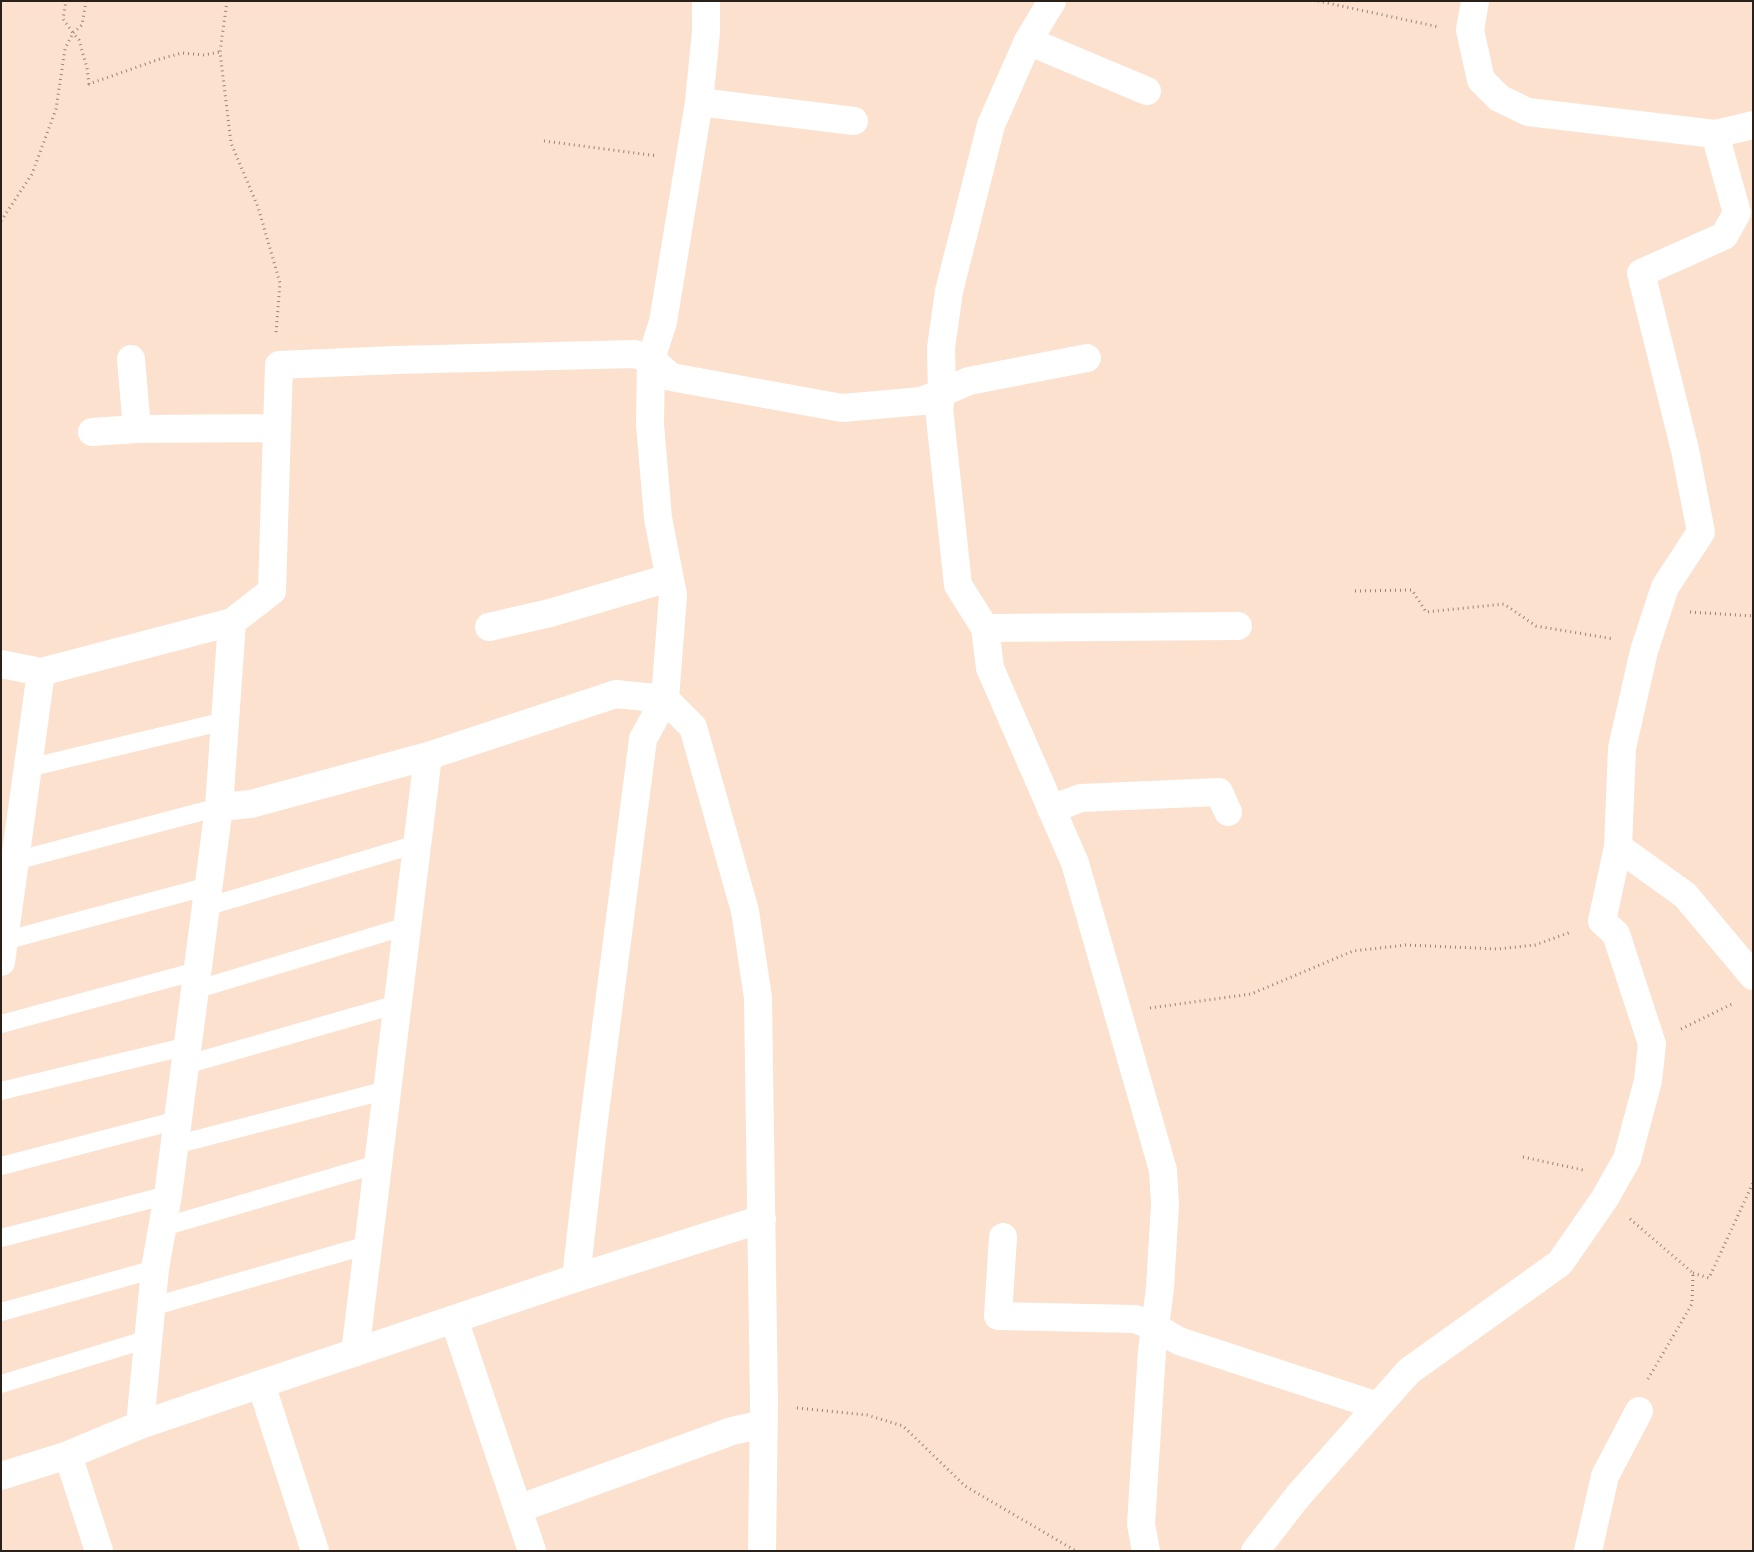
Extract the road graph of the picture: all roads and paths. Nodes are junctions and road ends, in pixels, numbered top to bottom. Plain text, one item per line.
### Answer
1 (66, 1) edge
2 (86, 1) edge
3 (227, 1) edge
4 (706, 1) edge
5 (1052, 1) edge
6 (1318, 1) edge
7 (1475, 1) edge
8 (1470, 30) junction
9 (73, 33) junction
10 (1028, 41) junction
11 (220, 52) junction
12 (1147, 91) dead end
13 (699, 102) junction
14 (854, 121) dead end
15 (1753, 125) edge
16 (1715, 134) junction
17 (544, 141) dead end
18 (689, 160) junction
19 (1745, 212) edge
20 (1, 221) edge
21 (1087, 358) dead end
22 (131, 359) dead end
23 (651, 359) junction
24 (280, 365) junction
25 (942, 394) junction
26 (278, 428) junction
27 (137, 429) junction
28 (92, 432) dead end
29 (669, 578) junction
30 (1355, 591) dead end
31 (1655, 616) junction
32 (1753, 616) edge
33 (232, 622) junction
34 (1238, 626) dead end
35 (489, 627) dead end
36 (984, 628) junction
37 (1, 664) edge
38 (41, 672) junction
39 (665, 699) junction
40 (225, 721) junction
41 (428, 756) junction
42 (28, 768) junction
43 (219, 807) junction
44 (1051, 809) junction
45 (1228, 812) dead end
46 (417, 844) junction
47 (1618, 847) junction
48 (15, 861) junction
49 (207, 897) junction
50 (1602, 921) junction
51 (407, 926) junction
52 (3, 951) edge
53 (1753, 976) edge
54 (196, 980) junction
55 (1736, 1002) dead end
56 (398, 1004) junction
57 (1117, 1010) junction
58 (1, 1024) edge
59 (1652, 1044) junction
60 (187, 1055) junction
61 (387, 1090) junction
62 (1, 1091) edge
63 (176, 1133) junction
64 (1523, 1157) dead end
65 (378, 1164) junction
66 (1, 1166) edge
67 (1753, 1183) edge
68 (168, 1195) junction
69 (1606, 1198) junction
70 (762, 1219) junction
71 (163, 1227) junction
72 (1004, 1237) dead end
73 (1, 1238) edge
74 (368, 1245) junction
75 (155, 1269) junction
76 (1693, 1272) junction
77 (576, 1278) junction
78 (151, 1307) junction
79 (1, 1312) edge
80 (454, 1319) junction
81 (1155, 1327) junction
82 (148, 1339) junction
83 (355, 1353) junction
84 (1, 1384) edge
85 (261, 1384) junction
86 (1378, 1406) junction
87 (1639, 1411) joint
88 (764, 1414) junction
89 (140, 1425) junction
90 (68, 1454) junction
91 (1, 1476) edge
92 (518, 1509) junction
93 (99, 1551) edge
94 (315, 1551) edge
95 (532, 1551) edge
96 (762, 1551) edge
97 (1076, 1551) edge
98 (1146, 1551) edge
99 (1255, 1551) edge
100 (1588, 1551) edge

1 - 9 path
2 - 9 path
3 - 11 path
4 - 13 street
5 - 10 street
6 - 8 path
7 - 8 street
8 - 16 street
9 - 11 path
9 - 20 path
10 - 12 street
10 - 25 street
11 - 24 path
13 - 14 street
13 - 18 street
15 - 16 street
16 - 19 street
17 - 18 path
18 - 23 street
19 - 31 street
21 - 25 street
22 - 27 street
23 - 24 street
23 - 25 street
23 - 29 street
24 - 26 street
25 - 36 street
26 - 27 street
26 - 33 street
27 - 28 street
29 - 35 street
29 - 39 street
30 - 31 path
31 - 32 path
31 - 47 street
33 - 38 street
33 - 40 street
34 - 36 street
36 - 44 street
37 - 38 street
38 - 42 street
39 - 41 street
39 - 70 street
39 - 77 street
40 - 42 lane
40 - 43 street
41 - 43 street
41 - 46 street
42 - 48 street
43 - 48 lane
43 - 49 street
44 - 45 street
44 - 57 street
46 - 49 lane
46 - 51 street
47 - 50 street
47 - 53 street
48 - 52 street
49 - 52 lane
49 - 54 street
50 - 57 path
50 - 59 street
51 - 54 lane
51 - 56 street
54 - 58 lane
54 - 60 street
55 - 59 path
56 - 60 lane
56 - 61 street
57 - 81 street
59 - 69 street
60 - 62 lane
60 - 63 street
61 - 63 lane
61 - 65 street
63 - 66 lane
63 - 68 street
64 - 69 path
65 - 71 lane
65 - 74 street
67 - 76 path
68 - 71 street
68 - 73 lane
69 - 76 path
69 - 86 street
70 - 77 street
70 - 88 street
71 - 75 street
72 - 81 street
74 - 78 lane
74 - 83 street
75 - 78 street
75 - 79 lane
76 - 87 path
77 - 80 street
78 - 82 street
80 - 83 street
80 - 92 street
81 - 86 street
81 - 98 street
82 - 84 lane
82 - 89 street
83 - 85 street
85 - 89 street
85 - 94 street
86 - 99 street
87 - 100 street
88 - 92 street
88 - 96 street
88 - 97 path
89 - 90 street
90 - 91 street
90 - 93 street
92 - 95 street

